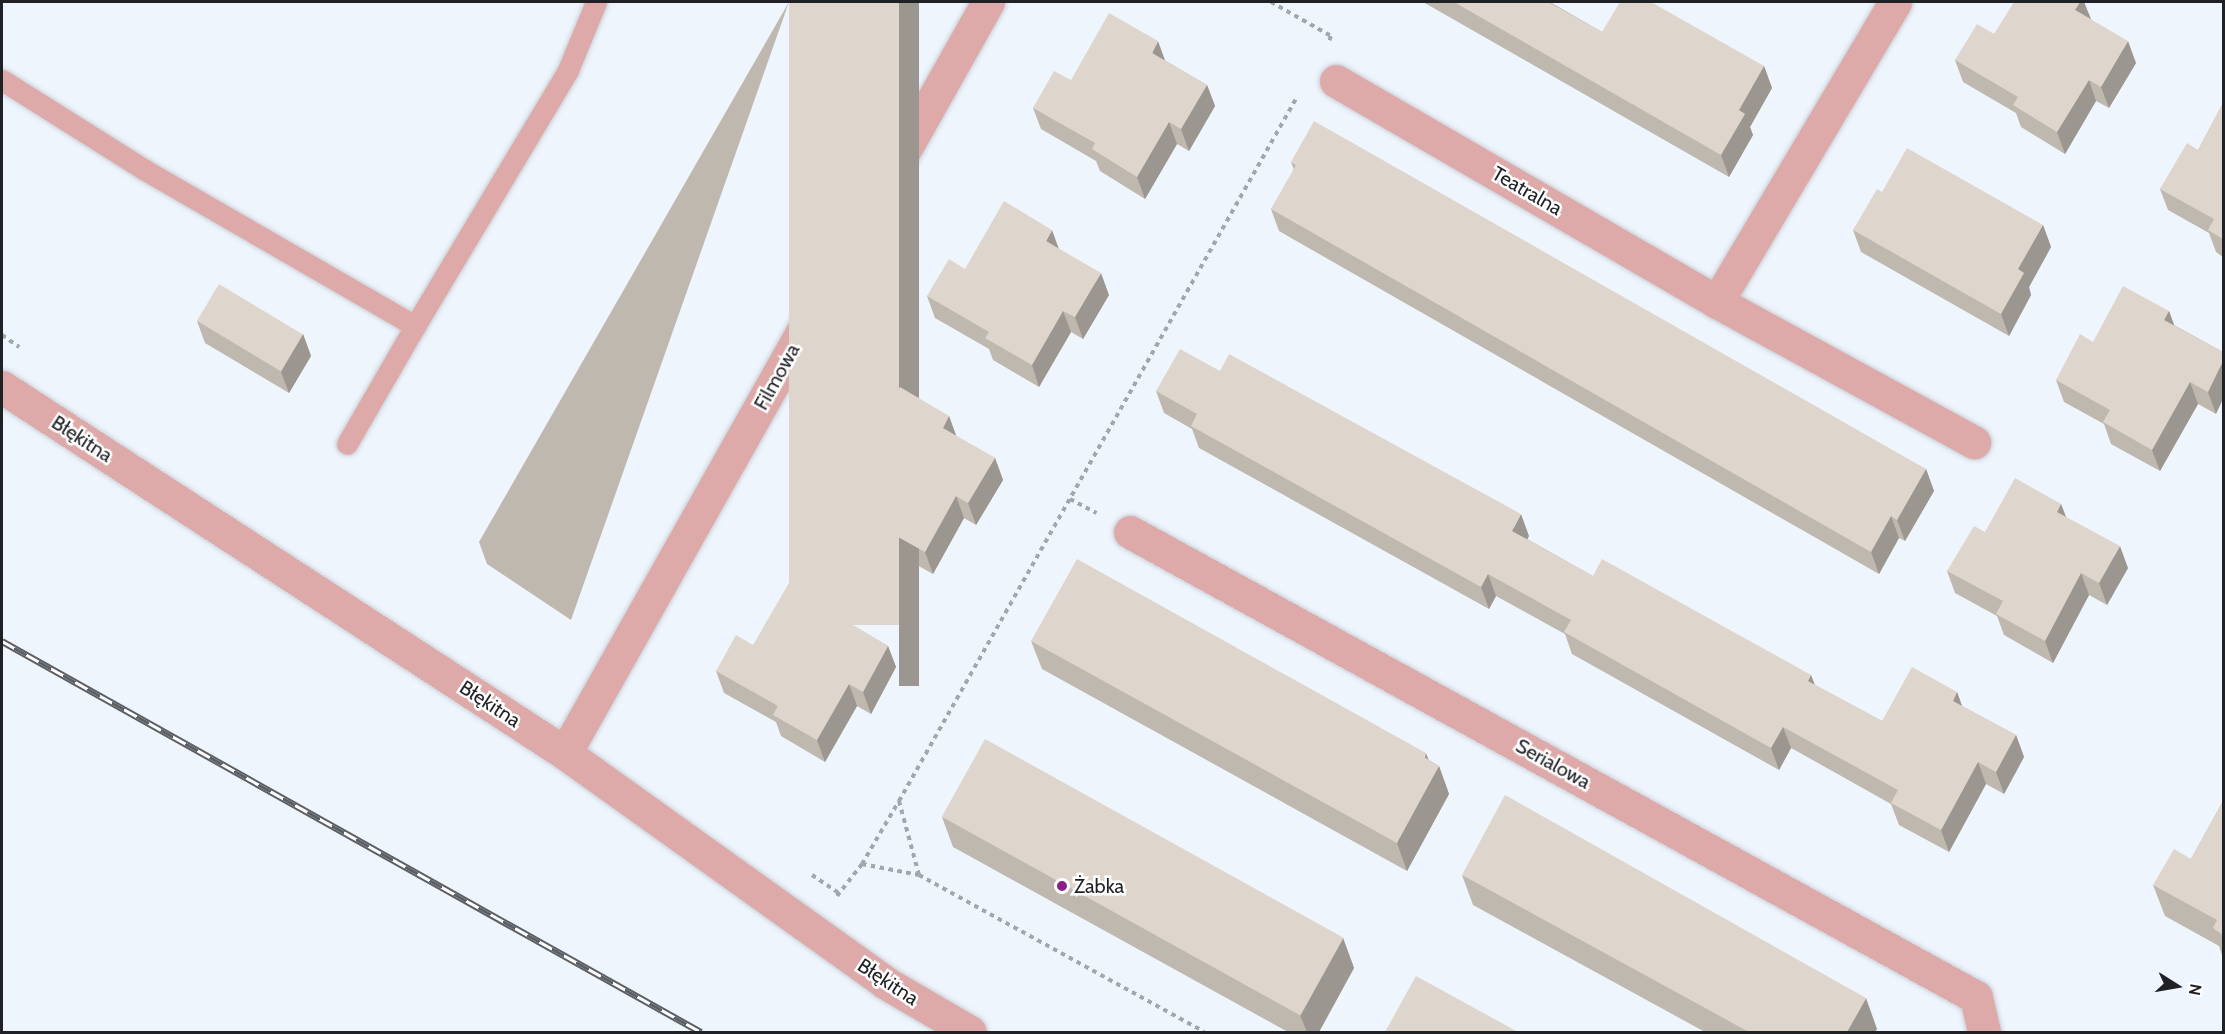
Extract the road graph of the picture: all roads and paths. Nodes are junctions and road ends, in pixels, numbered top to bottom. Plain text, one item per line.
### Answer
1 (596, 2) edge
2 (988, 2) edge
3 (1271, 2) edge
4 (1895, 2) edge
5 (1326, 47) dead end
6 (2, 80) edge
7 (1336, 81) dead end
8 (1302, 88) dead end
9 (1717, 302) junction
10 (415, 326) junction
11 (2, 387) edge
12 (1974, 442) dead end
13 (347, 444) dead end
14 (1130, 532) dead end
15 (565, 753) junction
16 (898, 801) junction
17 (862, 864) junction
18 (919, 875) junction
19 (816, 933) junction
20 (970, 1032) edge
21 (1204, 1032) edge
22 (1984, 1032) edge

1 - 10 lane
2 - 15 street, Filmowa
3 - 5 path
4 - 9 street
6 - 10 lane
7 - 9 street, Teatralna
8 - 16 path
9 - 12 street, Teatralna
10 - 13 lane
11 - 15 street, Błękitna
14 - 22 street, Serialowa
15 - 19 street, Błękitna
16 - 17 path
16 - 18 path
17 - 18 path
17 - 19 path
18 - 21 path
19 - 20 street, Błękitna

